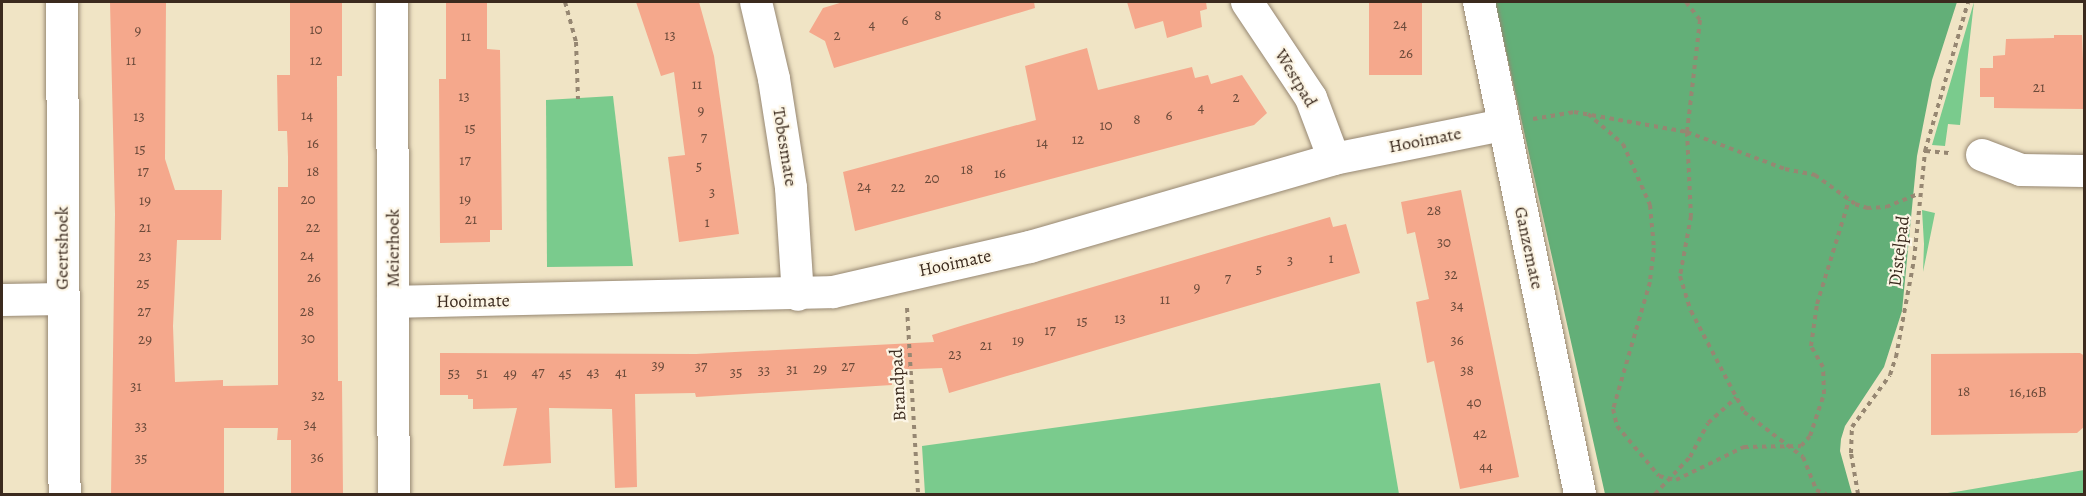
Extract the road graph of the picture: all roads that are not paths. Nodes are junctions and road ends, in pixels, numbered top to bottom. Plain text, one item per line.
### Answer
1 (62, 2) edge
2 (392, 2) edge
3 (756, 2) edge
4 (1247, 2) edge
5 (1479, 2) edge
6 (1503, 125) junction
7 (1982, 155) dead end
8 (1334, 159) junction
9 (2085, 171) edge
10 (798, 295) junction
11 (63, 299) junction
12 (2, 300) edge
13 (393, 302) junction
14 (65, 495) edge
15 (394, 495) edge
16 (1580, 495) edge

1 - 11 street, Geertshoek
2 - 13 street, Meierhoek
3 - 10 street, Tobesmate
4 - 8 street, Westpad
5 - 6 street, Ganzemate
6 - 8 street, Hooimate
6 - 16 street, Ganzemate
7 - 9 street
8 - 10 street, Hooimate
10 - 13 street, Hooimate
11 - 12 street
11 - 14 street, Geertshoek
13 - 15 street, Meierhoek

